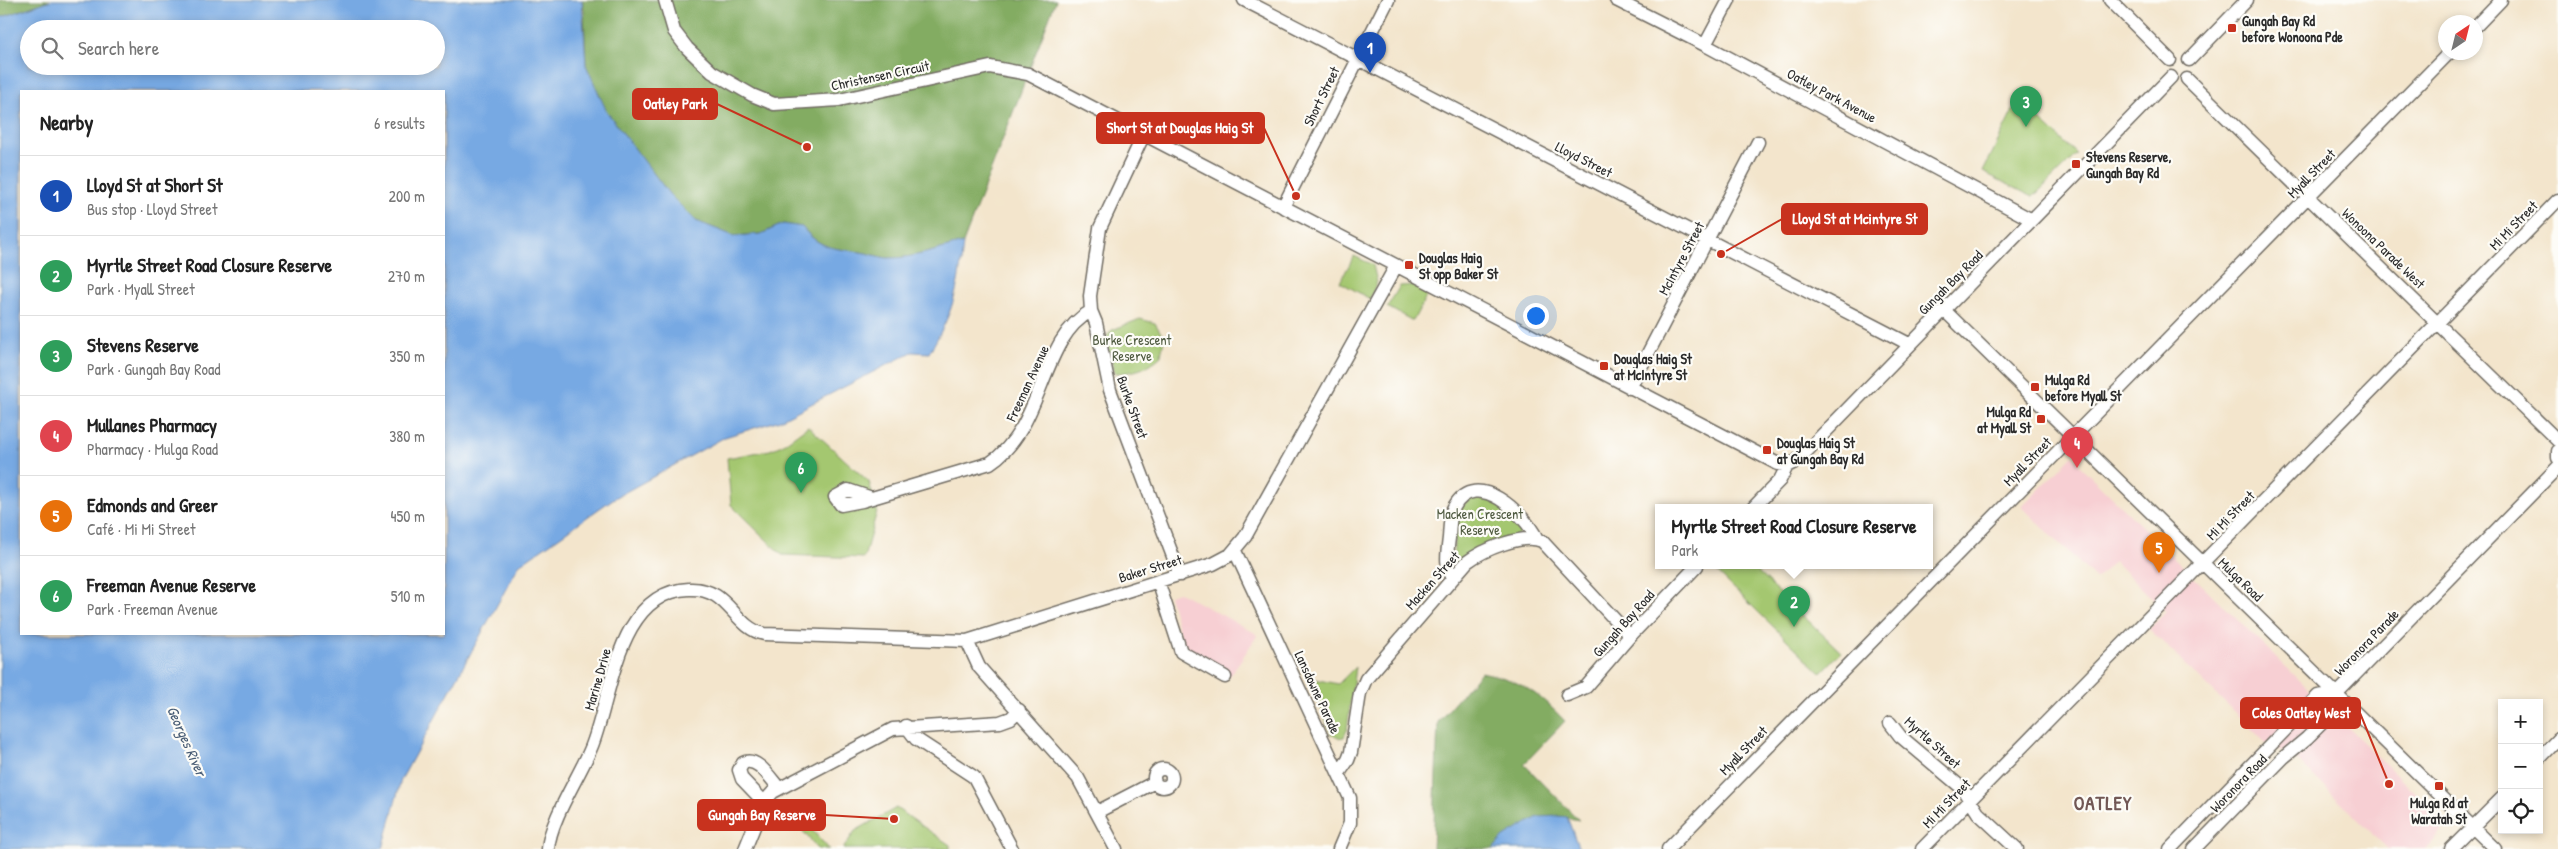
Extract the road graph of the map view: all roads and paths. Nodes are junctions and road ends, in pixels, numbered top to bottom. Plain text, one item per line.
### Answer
1 (665, 0) edge
2 (1244, 0) edge
3 (1388, 0) edge
4 (1616, 0) edge
5 (1729, 0) edge
6 (2110, 0) edge
7 (2247, 0) edge
8 (2501, 0) edge
9 (2483, 19) edge
10 (1705, 45) junction
11 (1356, 59) junction
12 (2170, 60) junction
13 (2189, 60) junction
14 (2442, 60) edge
15 (2171, 77) junction
16 (2187, 79) junction
17 (1144, 134) junction
18 (1758, 142) dead end
19 (2309, 197) junction
20 (2558, 200) edge
21 (1283, 206) junction
22 (2032, 220) junction
23 (1708, 240) junction
24 (1396, 266) junction
25 (1944, 310) junction
26 (1091, 311) junction
27 (2438, 322) junction
28 (1909, 344) junction
29 (1630, 388) junction
30 (2073, 437) junction
31 (2558, 440) edge
32 (2558, 451) edge
33 (2558, 458) edge
34 (1787, 466) junction
35 (2558, 467) edge
36 (872, 498) dead end
37 (1757, 504) edge
38 (1537, 539) junction
39 (1235, 551) junction
40 (2203, 564) junction
41 (1694, 569) edge
42 (1180, 575) junction
43 (1452, 579) junction
44 (1158, 581) junction
45 (751, 629) joint
46 (1630, 636) junction
47 (967, 641) junction
48 (1225, 677) dead end
49 (2336, 693) junction
50 (1567, 694) dead end
51 (1019, 710) junction
52 (1890, 724) dead end
53 (906, 726) junction
54 (2558, 739) edge
55 (2270, 745) junction
56 (2543, 755) edge
57 (2283, 758) junction
58 (1339, 773) junction
59 (1155, 782) dead end
60 (779, 788) junction
61 (1970, 800) junction
62 (764, 802) junction
63 (2498, 802) edge
64 (1097, 812) junction
65 (2202, 816) junction
66 (2473, 827) junction
67 (2215, 828) junction
68 (548, 849) edge
69 (745, 849) edge
70 (1012, 849) edge
71 (1116, 849) edge
72 (1339, 849) edge
73 (1668, 849) edge
74 (1922, 849) edge
75 (2017, 849) edge
76 (2170, 849) edge
77 (2194, 849) edge
78 (2451, 849) edge
79 (2496, 849) edge

1 - 17 street, Christensen Circuit
2 - 11 street, Lloyd Street
3 - 11 street, Short Street
4 - 10 street, Oatley Park Avenue
5 - 10 street
6 - 12 street
7 - 13 street
8 - 9 street
10 - 22 street, Oatley Park Avenue
11 - 21 street, Short Street
11 - 23 street, Lloyd Street
12 - 13 street
12 - 15 street
13 - 16 street
14 - 19 street, Myall Street
15 - 16 street
15 - 22 street, Gungah Bay Road
16 - 19 street, Wonoona Parade West
17 - 21 street, Christensen Circuit
17 - 26 street, Burke Street
18 - 23 street, McIntyre Street
19 - 27 street, Wonoona Parade West
19 - 30 street, Myall Street
20 - 27 street, Mi Mi Street
21 - 24 street, Christensen Circuit
22 - 25 street, Gungah Bay Road
23 - 28 street, Lloyd Street
23 - 29 street, McIntyre Street
24 - 29 street, Christensen Circuit
24 - 39 street, Baker Street
25 - 28 street, Gungah Bay Road
25 - 30 street, Mulga Road
26 - 36 street, Freeman Avenue
26 - 42 street, Burke Street
27 - 31 street, Wonoona Parade West
27 - 40 street, Mi Mi Street
28 - 34 street, Gungah Bay Road
29 - 34 street, Christensen Circuit
30 - 40 street, Mulga Road
30 - 73 street, Myall Street
32 - 33 street
34 - 37 street, Gungah Bay Road
35 - 49 street, Woronora Parade
38 - 43 street, Macken Street
38 - 43 street
38 - 46 street
39 - 42 street, Baker Street
39 - 58 street, Lansdowne Parade
40 - 49 street, Mulga Road
40 - 61 street, Mi Mi Street
41 - 46 street, Gungah Bay Road
42 - 44 street, Baker Street
43 - 58 street, Macken Street
44 - 47 street, Baker Street
44 - 48 street
45 - 47 street, Baker Street
45 - 68 street, Marine Drive
46 - 50 street, Gungah Bay Road
47 - 51 street
49 - 55 street, Woronora Parade
49 - 57 street, Woronora Road
49 - 66 street, Mulga Road
51 - 53 street
51 - 64 street
52 - 61 street, Myrtle Street
53 - 60 street
53 - 70 street
54 - 56 street
55 - 57 street, Woronora Road
55 - 65 street, Woronora Parade
57 - 67 street, Woronora Road
58 - 72 street, Lansdowne Parade
59 - 64 street
60 - 62 street
60 - 62 street
61 - 74 street, Mi Mi Street
61 - 75 street, Myrtle Street
62 - 69 street
63 - 66 street
64 - 71 street
65 - 67 street, Woronora Road
65 - 76 street, Woronora Parade
66 - 78 street
66 - 79 street, Mulga Road
67 - 77 street, Woronora Road

